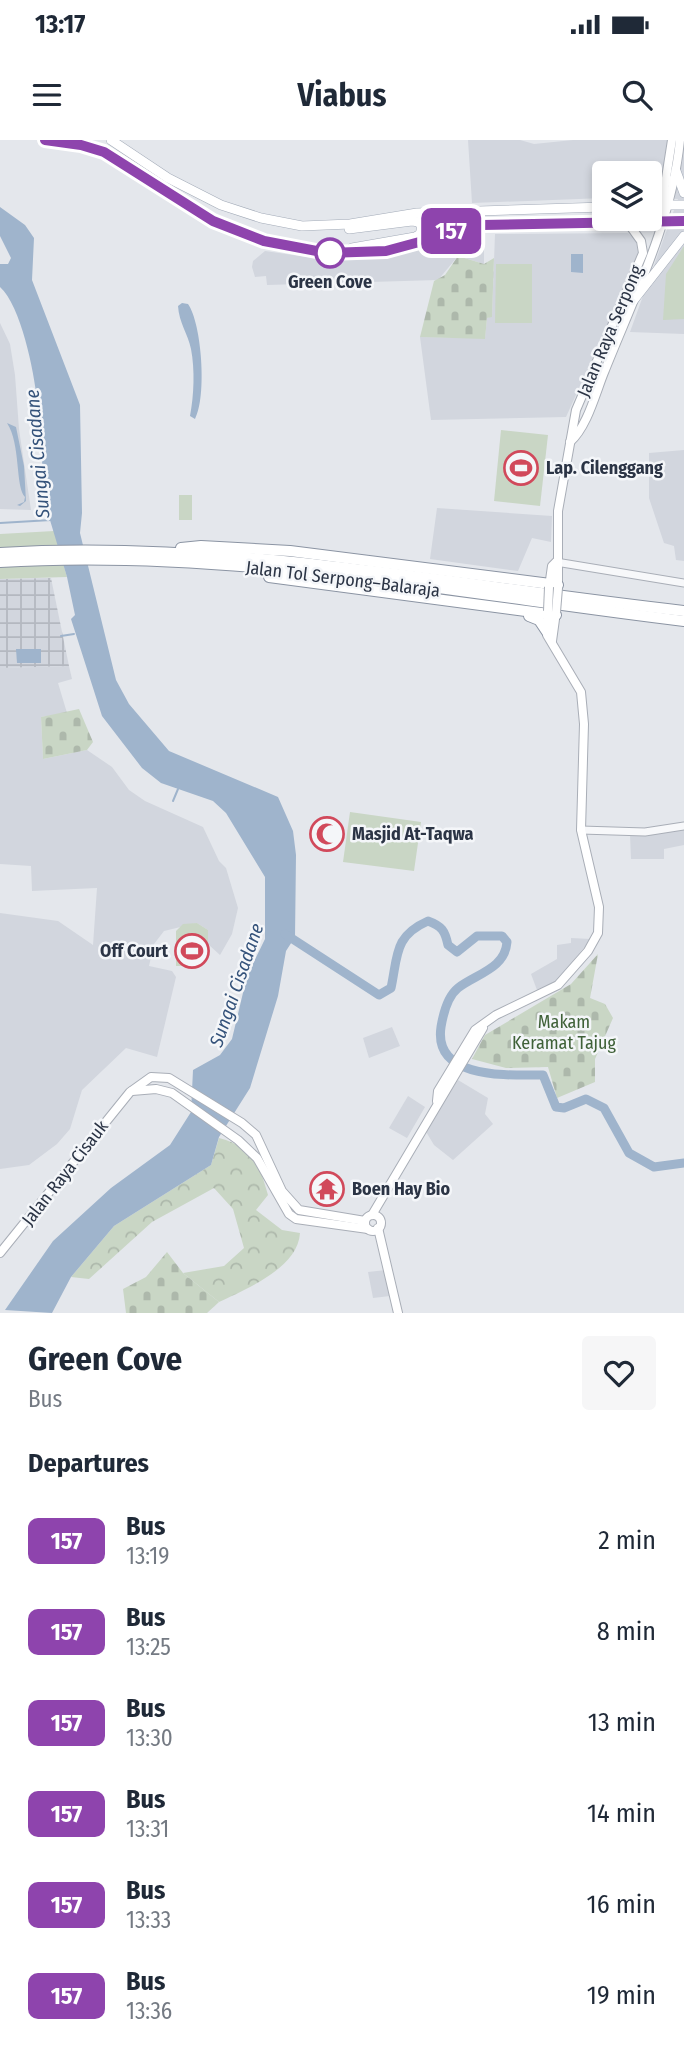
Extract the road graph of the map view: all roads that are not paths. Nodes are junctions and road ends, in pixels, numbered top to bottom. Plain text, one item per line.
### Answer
1 (45, 140) edge
2 (111, 140) edge
3 (672, 140) edge
4 (680, 140) edge
5 (78, 142) edge
6 (676, 171) junction
7 (667, 179) junction
8 (662, 188) edge
9 (684, 193) edge
10 (662, 205) edge
11 (666, 205) junction
12 (684, 205) edge
13 (592, 207) edge
14 (662, 215) edge
15 (684, 221) edge
16 (592, 223) edge
17 (662, 223) edge
18 (302, 226) junction
19 (634, 231) edge
20 (656, 231) edge
21 (684, 236) edge
22 (297, 248) junction
23 (633, 301) junction
24 (576, 410) junction
25 (586, 415) junction
26 (570, 442) junction
27 (0, 553) edge
28 (151, 556) junction
29 (244, 561) junction
30 (0, 562) edge
31 (556, 562) junction
32 (684, 583) edge
33 (553, 584) junction
34 (494, 608) junction
35 (684, 611) edge
36 (552, 613) junction
37 (684, 621) edge
38 (549, 637) junction
39 (684, 826) edge
40 (581, 830) junction
41 (130, 1092) junction
42 (373, 1224) junction
43 (0, 1253) edge
44 (398, 1313) edge

1 - 5 main road
2 - 18 main road
3 - 7 main road
4 - 6 main road
5 - 22 main road
6 - 9 main road
6 - 11 main road
7 - 8 main road
7 - 11 main road
10 - 11 main road
11 - 12 main road
11 - 14 main road, Jalan Raya Serpong
13 - 18 main road
15 - 17 main road
16 - 22 main road
18 - 22 main road
19 - 24 main road, Jalan Raya Serpong
20 - 23 main road, Jalan Raya Serpong
21 - 23 main road
23 - 25 main road, Jalan Raya Serpong
24 - 25 main road
24 - 26 main road, Jalan Raya Serpong
25 - 26 main road, Jalan Raya Serpong
26 - 31 main road, Jalan Raya Serpong
27 - 28 highway, Jalan Tol Serpong–Balaraja
28 - 29 highway, Jalan Tol Serpong–Balaraja
28 - 29 highway
28 - 30 highway, Jalan Tol Serpong–Balaraja
29 - 33 highway
29 - 34 highway
29 - 35 highway, Jalan Tol Serpong–Balaraja
29 - 37 highway, Jalan Tol Serpong–Balaraja
31 - 32 street
31 - 33 main road, Jalan Raya Serpong
33 - 36 main road, Jalan Raya Serpong, bridge
34 - 36 highway
34 - 38 highway
36 - 38 main road, Jalan Raya Serpong
38 - 40 main road
39 - 40 street
40 - 42 main road
41 - 42 main road
41 - 42 main road, Jalan Raya Cisauk
41 - 43 main road, Jalan Raya Cisauk
42 - 44 main road

